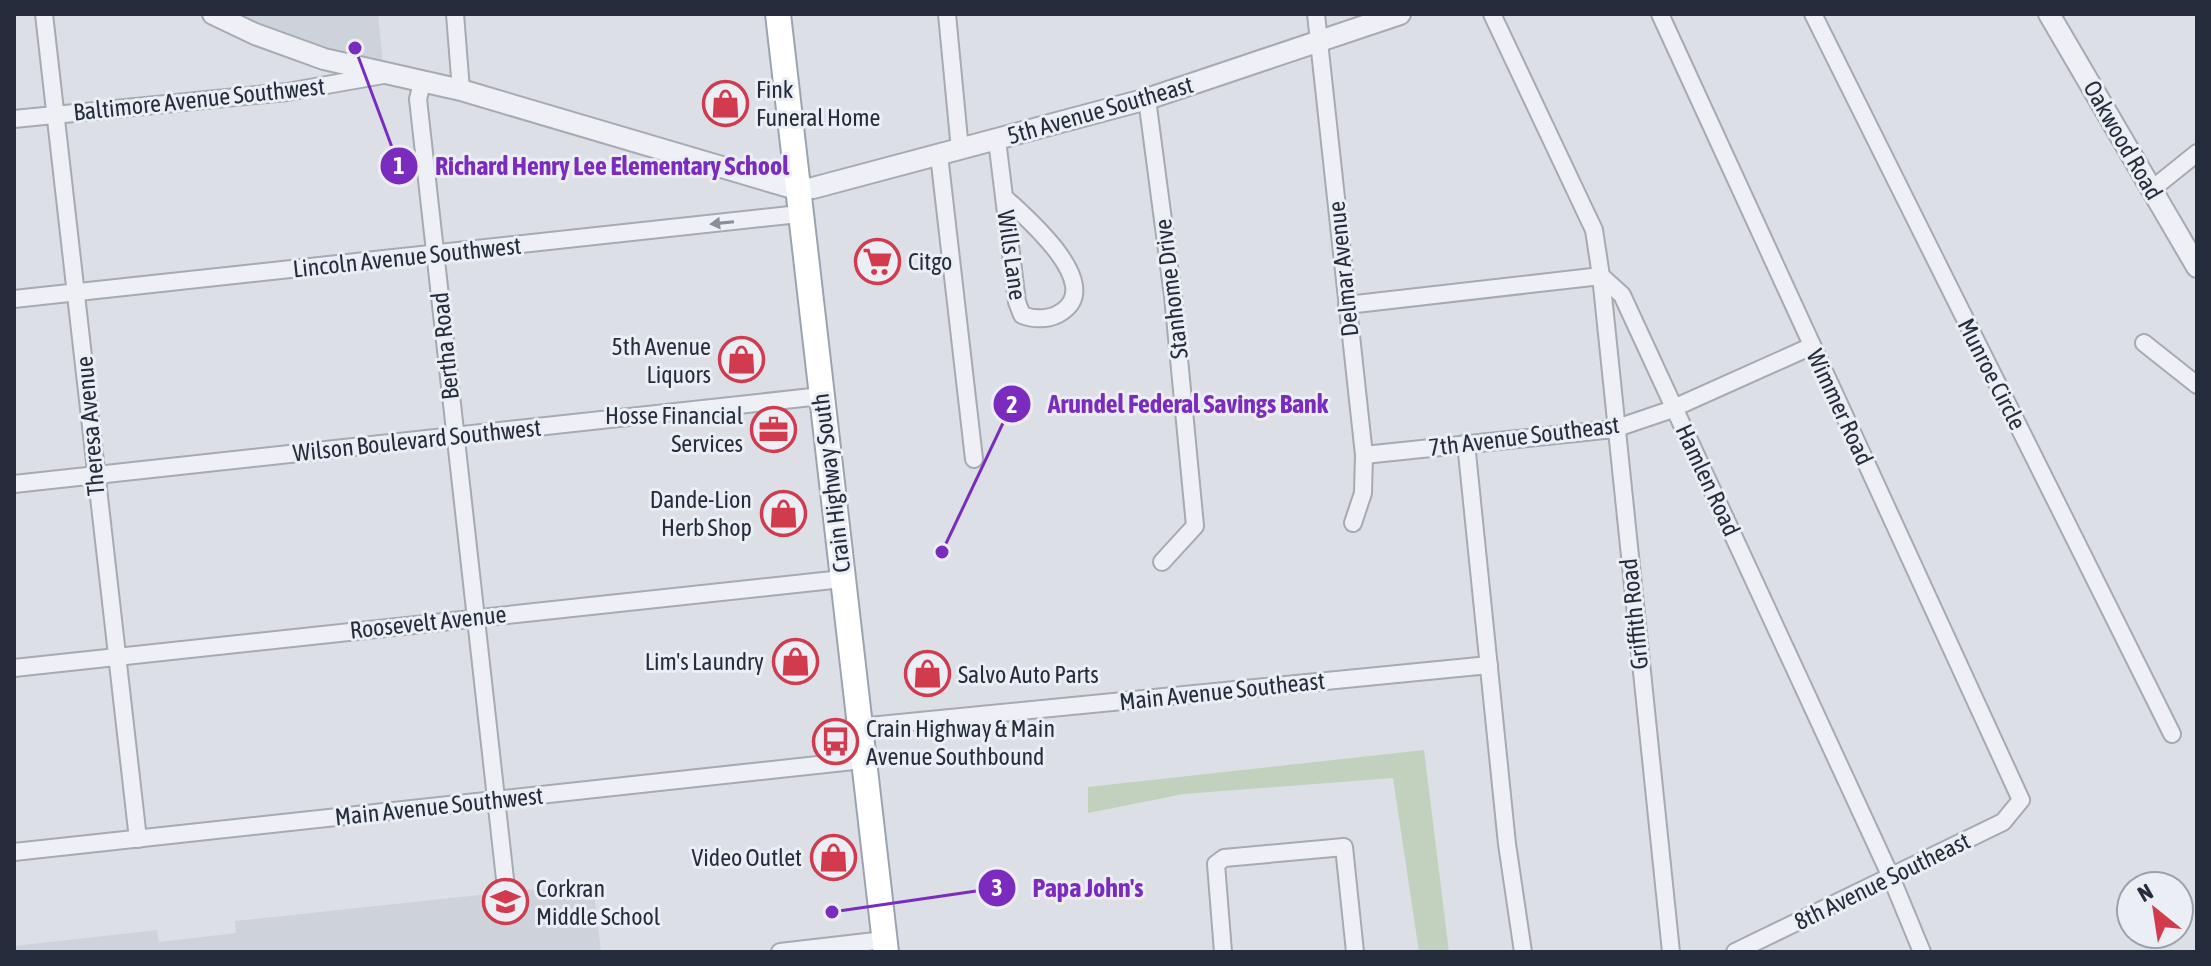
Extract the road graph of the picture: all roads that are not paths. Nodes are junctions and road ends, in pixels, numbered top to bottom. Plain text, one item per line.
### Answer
1 (44, 14) edge
2 (213, 14) edge
3 (455, 14) edge
4 (778, 14) edge
5 (947, 14) edge
6 (1316, 14) edge
7 (1400, 14) edge
8 (1492, 14) edge
9 (1660, 14) edge
10 (1813, 14) edge
11 (2049, 14) edge
12 (1319, 41) junction
13 (383, 75) junction
14 (422, 83) junction
15 (461, 90) junction
16 (1147, 99) junction
17 (55, 115) junction
18 (14, 119) edge
19 (997, 140) junction
20 (960, 150) junction
21 (2197, 153) edge
22 (939, 155) junction
23 (796, 189) junction
24 (2151, 190) junction
25 (1004, 197) junction
26 (799, 214) junction
27 (434, 255) junction
28 (2197, 267) edge
29 (1601, 276) junction
30 (78, 291) junction
31 (14, 299) edge
32 (1347, 305) junction
33 (2144, 343) dead end
34 (1812, 346) junction
35 (2197, 385) edge
36 (821, 396) junction
37 (1675, 407) junction
38 (1614, 429) junction
39 (455, 436) junction
40 (1466, 443) junction
41 (1364, 455) junction
42 (974, 459) dead end
43 (94, 476) junction
44 (14, 484) edge
45 (1353, 523) dead end
46 (1162, 562) dead end
47 (842, 579) junction
48 (475, 617) junction
49 (117, 656) junction
50 (1489, 665) junction
51 (14, 668) edge
52 (859, 727) junction
53 (2172, 734) dead end
54 (863, 760) junction
55 (495, 800) junction
56 (2021, 800) joint
57 (138, 839) junction
58 (14, 852) edge
59 (1891, 877) junction
60 (506, 888) dead end
61 (885, 946) edge
62 (780, 952) edge
63 (1223, 952) edge
64 (1355, 952) edge
65 (1523, 952) edge
66 (1671, 952) edge
67 (1735, 952) edge
68 (1922, 952) edge

1 - 17 street, Theresa Avenue
2 - 13 street
3 - 15 street
4 - 23 main road, Crain Highway South
5 - 20 street
6 - 12 street, Delmar Avenue
7 - 12 street, 5th Avenue Southeast
8 - 29 street
9 - 34 street, Wimmer Road
10 - 53 street, Munroe Circle
11 - 24 street, Oakwood Road
12 - 16 street, 5th Avenue Southeast
12 - 32 street, Delmar Avenue
13 - 14 street
13 - 17 street, Baltimore Avenue Southwest
14 - 15 street
14 - 27 street, Bertha Road
15 - 23 street
16 - 19 street, 5th Avenue Southeast
16 - 46 street, Stanhome Drive
17 - 18 street, Baltimore Avenue Southwest
17 - 30 street, Theresa Avenue
19 - 20 street, 5th Avenue Southeast
19 - 25 street, Wills Lane
20 - 22 street, 5th Avenue Southeast
21 - 24 street
22 - 23 street, 5th Avenue Southeast
22 - 42 street
23 - 26 main road, Crain Highway South
24 - 28 street, Oakwood Road
25 - 25 street, Wills Lane
26 -> 27 street, Lincoln Avenue Southwest
26 - 36 main road, Crain Highway South
27 - 30 street, Lincoln Avenue Southwest
27 - 39 street, Bertha Road
29 - 32 street
29 - 37 street, Hamlen Road
29 - 38 street, Griffith Road
30 - 31 street, Lincoln Avenue Southwest
30 - 43 street, Theresa Avenue
32 - 41 street, Delmar Avenue
33 - 35 street
34 - 37 street, 7th Avenue Southeast
34 - 56 street, Wimmer Road
36 - 39 street, Wilson Boulevard Southwest
36 - 47 main road, Crain Highway South
37 - 38 street, 7th Avenue Southeast
37 - 59 street, Hamlen Road
38 - 40 street, 7th Avenue Southeast
38 - 66 street, Griffith Road
39 - 43 street, Wilson Boulevard Southwest
39 - 48 street, Bertha Road
40 - 41 street, 7th Avenue Southeast
40 - 50 street
41 - 45 street, Delmar Avenue
43 - 44 street, Wilson Boulevard Southwest
43 - 49 street, Theresa Avenue
47 - 48 street, Roosevelt Avenue
47 - 52 main road, Crain Highway South
48 - 49 street, Roosevelt Avenue
48 - 55 street, Bertha Road
49 - 51 street, Roosevelt Avenue
49 - 57 street, Theresa Avenue
50 - 52 street, Main Avenue Southeast
50 - 65 street
52 - 54 main road, Crain Highway South
54 - 55 street, Main Avenue Southwest
54 - 61 main road, Crain Highway South
55 - 57 street, Main Avenue Southwest
55 - 60 street, Bertha Road
56 - 59 street, 8th Avenue Southeast
57 - 58 street, Main Avenue Southwest
59 - 67 street, 8th Avenue Southeast
59 - 68 street, Hamlen Road
61 - 62 street
63 - 64 street

